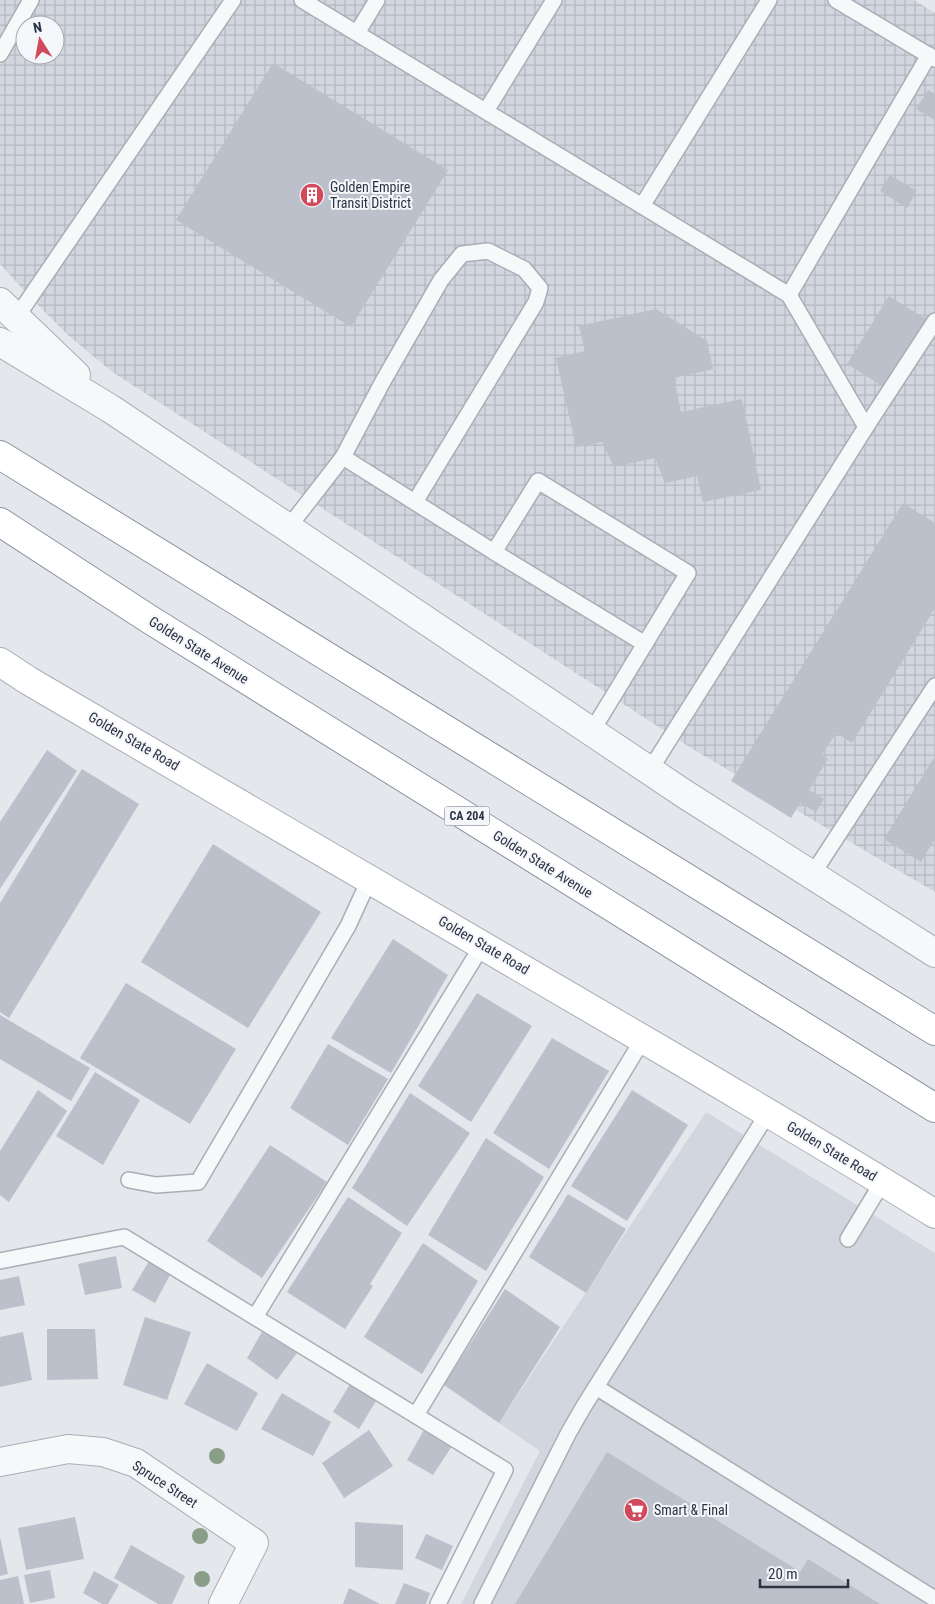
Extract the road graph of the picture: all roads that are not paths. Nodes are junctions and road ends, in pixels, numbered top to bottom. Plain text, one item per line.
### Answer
1 (31, 0) edge
2 (233, 0) edge
3 (302, 0) edge
4 (378, 0) edge
5 (554, 0) edge
6 (769, 0) edge
7 (836, 0) edge
8 (357, 33) junction
9 (0, 54) edge
10 (932, 57) edge
11 (486, 111) junction
12 (642, 206) junction
13 (788, 295) junction
14 (8, 310) edge
15 (935, 321) edge
16 (0, 342) edge
17 (111, 409) junction
18 (866, 427) junction
19 (0, 455) edge
20 (343, 457) junction
21 (415, 502) junction
22 (0, 522) edge
23 (288, 528) junction
24 (494, 552) junction
25 (645, 644) junction
26 (0, 662) edge
27 (0, 673) edge
28 (29, 681) junction
29 (935, 686) edge
30 (592, 731) junction
31 (650, 770) junction
32 (812, 874) junction
33 (370, 878) junction
34 (483, 944) junction
35 (935, 953) edge
36 (935, 1031) edge
37 (643, 1039) junction
38 (935, 1108) edge
39 (768, 1114) junction
40 (130, 1180) dead end
41 (883, 1181) junction
42 (935, 1214) edge
43 (848, 1239) dead end
44 (0, 1261) edge
45 (255, 1317) junction
46 (596, 1387) junction
47 (416, 1415) junction
48 (0, 1462) edge
49 (935, 1599) edge
50 (223, 1604) edge
51 (438, 1604) edge
52 (482, 1604) edge

1 - 9 lane
2 - 14 lane
3 - 8 lane
4 - 8 lane
5 - 11 lane
6 - 12 lane
7 - 10 lane
8 - 11 lane
10 - 13 lane
11 - 12 lane
12 - 13 lane
13 - 18 lane
14 - 17 street
15 - 18 lane
16 - 17 street
17 - 23 street
18 - 31 lane
19 - 36 main road
20 - 21 lane
20 - 21 lane
20 - 23 lane
21 - 24 lane
22 - 38 main road, Golden State Avenue / CA 204
23 - 30 street
24 - 25 lane
24 - 25 lane
25 - 30 lane
26 - 28 main road
27 - 28 main road
28 - 33 main road, Golden State Road
29 - 32 lane
30 - 31 street
31 - 32 street
32 - 35 street
33 - 34 main road, Golden State Road
33 - 40 lane
34 - 37 main road, Golden State Road
34 - 45 lane
37 - 39 main road, Golden State Road
37 - 47 lane
39 - 41 main road, Golden State Road
39 - 46 lane
41 - 42 main road, Golden State Road
41 - 43 lane
44 - 45 lane
45 - 47 lane
46 - 49 lane
46 - 52 lane
47 - 51 lane
48 - 50 street, Spruce Street

